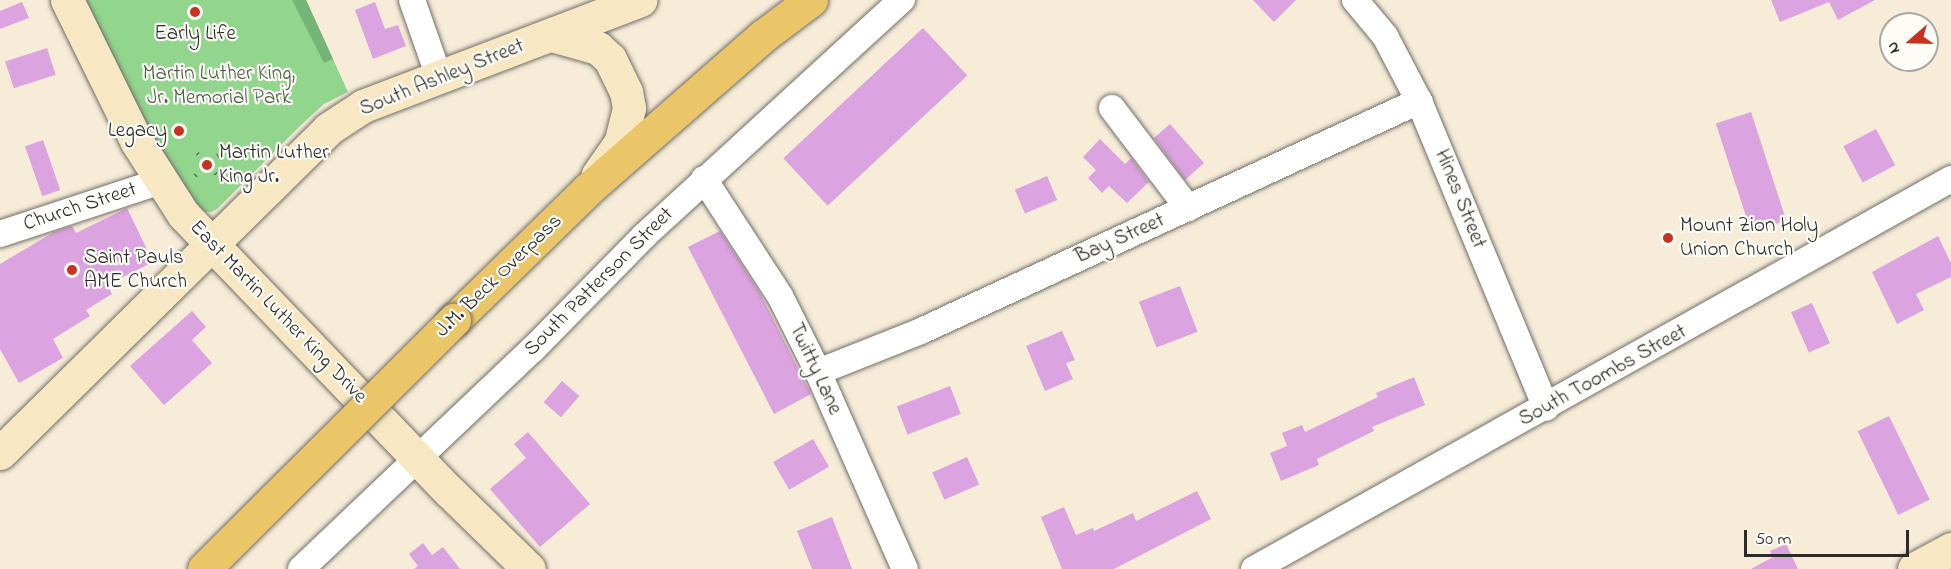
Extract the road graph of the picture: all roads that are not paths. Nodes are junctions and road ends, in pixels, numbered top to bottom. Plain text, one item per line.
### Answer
1 (67, 0) edge
2 (412, 0) edge
3 (640, 0) edge
4 (811, 0) edge
5 (902, 0) edge
6 (1355, 0) edge
7 (552, 35) junction
8 (439, 77) junction
9 (1419, 101) junction
10 (1112, 108) dead end
11 (704, 179) junction
12 (1951, 179) edge
13 (161, 181) junction
14 (587, 190) junction
15 (1188, 208) junction
16 (0, 234) edge
17 (209, 246) junction
18 (818, 372) junction
19 (1546, 408) junction
20 (0, 453) edge
21 (418, 455) junction
22 (1951, 549) edge
23 (1287, 561) edge
24 (204, 569) edge
25 (301, 569) edge
26 (529, 569) edge
27 (905, 569) edge
28 (1254, 569) edge
29 (1914, 569) edge

1 - 13 street, East Martin Luther King Drive
2 - 8 street
3 - 7 street, South Ashley Street
4 - 14 main road, J.M. Beck Overpass
5 - 11 street, South Patterson Street
6 - 9 street, Hines Street
7 - 8 street, South Ashley Street
7 - 14 street, South Ashley Street
8 - 17 street, South Ashley Street
9 - 15 street, Bay Street
9 - 19 street, Hines Street
10 - 15 street
11 - 18 street, Twitty Lane
11 - 21 street, South Patterson Street
12 - 19 street, South Toombs Street
13 - 16 street, Church Street
13 - 17 street, East Martin Luther King Drive
14 - 24 main road, J.M. Beck Overpass, bridge
15 - 18 street, Bay Street
17 - 20 street, South Ashley Street
17 - 21 street, East Martin Luther King Drive
18 - 27 street, Twitty Lane
19 - 23 street, South Toombs Street
21 - 25 street, South Patterson Street
21 - 26 street, East Martin Luther King Drive
22 - 29 street
23 - 28 street, South Toombs Street

